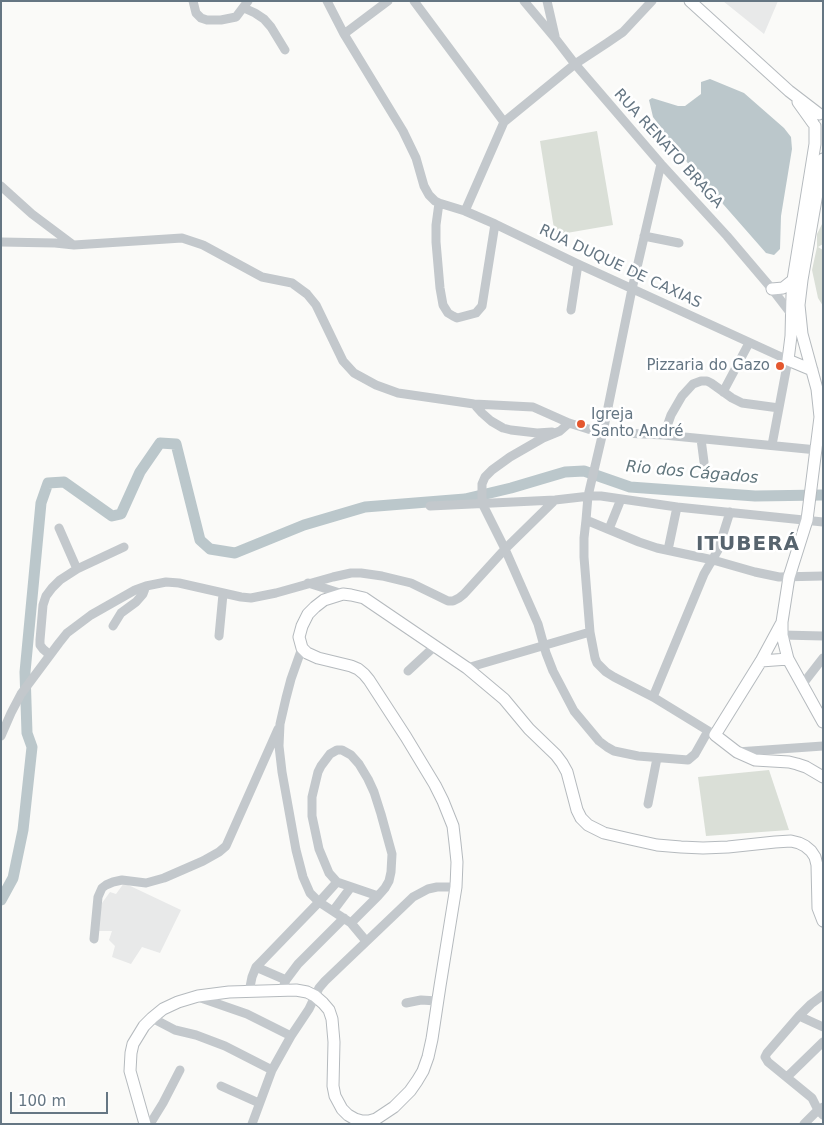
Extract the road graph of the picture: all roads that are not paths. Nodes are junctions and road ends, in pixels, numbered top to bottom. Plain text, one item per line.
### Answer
1 (193, 1) edge
2 (327, 1) edge
3 (388, 1) edge
4 (414, 1) edge
5 (524, 1) edge
6 (547, 1) edge
7 (652, 1) edge
8 (690, 1) edge
9 (246, 5) edge
10 (344, 34) junction
11 (555, 38) junction
12 (285, 50) dead end
13 (575, 64) junction
14 (819, 121) edge
15 (504, 122) junction
16 (823, 159) edge
17 (661, 164) junction
18 (1, 186) edge
19 (439, 203) junction
20 (465, 211) junction
21 (495, 224) junction
22 (644, 236) junction
23 (1, 242) edge
24 (679, 243) dead end
25 (74, 246) junction
26 (578, 264) junction
27 (793, 280) junction
28 (632, 289) junction
29 (772, 289) junction
30 (571, 310) dead end
31 (792, 315) junction
32 (749, 343) junction
33 (788, 360) junction
34 (812, 370) junction
35 (723, 392) junction
36 (474, 404) junction
37 (779, 408) junction
38 (569, 423) junction
39 (560, 431) junction
40 (602, 435) junction
41 (664, 435) junction
42 (701, 439) junction
43 (772, 445) junction
44 (816, 456) junction
45 (704, 462) dead end
46 (588, 492) junction
47 (620, 499) junction
48 (555, 500) junction
49 (482, 501) junction
50 (430, 506) dead end
51 (677, 507) junction
52 (730, 512) junction
53 (807, 518) junction
54 (586, 520) junction
55 (823, 522) edge
56 (59, 528) dead end
57 (609, 530) junction
58 (124, 547) dead end
59 (505, 549) junction
60 (668, 550) junction
61 (713, 560) junction
62 (77, 569) junction
63 (823, 576) edge
64 (789, 577) junction
65 (308, 583) junction
66 (146, 586) junction
67 (223, 594) junction
68 (343, 594) junction
69 (782, 622) junction
70 (113, 626) dead end
71 (590, 632) junction
72 (782, 635) junction
73 (219, 636) dead end
74 (823, 636) edge
75 (435, 646) junction
76 (545, 646) junction
77 (302, 648) junction
78 (50, 655) junction
79 (788, 659) junction
80 (760, 661) junction
81 (822, 662) edge
82 (467, 668) junction
83 (408, 672) dead end
84 (802, 684) junction
85 (653, 697) junction
86 (823, 722) edge
87 (280, 724) junction
88 (712, 733) junction
89 (1, 736) edge
90 (823, 746) edge
91 (737, 752) junction
92 (657, 758) junction
93 (823, 778) edge
94 (648, 804) dead end
95 (336, 882) junction
96 (351, 887) junction
97 (456, 887) junction
98 (378, 896) junction
99 (319, 902) junction
100 (333, 911) junction
101 (347, 921) junction
102 (823, 921) edge
103 (94, 939) dead end
104 (366, 941) junction
105 (256, 968) junction
106 (284, 985) junction
107 (249, 992) junction
108 (823, 994) edge
109 (198, 996) junction
110 (315, 996) junction
111 (437, 1001) junction
112 (406, 1004) dead end
113 (799, 1016) junction
114 (152, 1018) junction
115 (823, 1027) edge
116 (291, 1036) junction
117 (823, 1042) edge
118 (180, 1070) dead end
119 (272, 1070) junction
120 (787, 1077) junction
121 (221, 1086) dead end
122 (259, 1103) junction
123 (821, 1111) edge
124 (145, 1124) edge
125 (150, 1124) edge
126 (252, 1124) edge
127 (804, 1124) edge

1 - 9 street
2 - 10 street
3 - 10 street
4 - 15 street
5 - 11 street, RUA RENATO BRAGA
6 - 11 street
7 - 13 street
8 - 14 main road
9 - 12 street
10 - 19 street
11 - 13 street, RUA RENATO BRAGA
13 - 15 street
13 - 17 street, RUA RENATO BRAGA
14 - 27 main road
15 - 20 street
16 - 34 main road
17 - 22 street
17 - 29 street, RUA RENATO BRAGA
18 - 25 street
19 - 20 street, RUA DUQUE DE CAXIAS
19 - 21 street
20 - 21 street, RUA DUQUE DE CAXIAS
21 - 26 street, RUA DUQUE DE CAXIAS
22 - 24 street
22 - 28 street
23 - 25 street
25 - 36 street
26 - 28 street, RUA DUQUE DE CAXIAS
26 - 30 street
27 - 29 main road
27 - 31 main road
28 - 32 street, RUA DUQUE DE CAXIAS
28 - 40 street
29 - 31 street, RUA RENATO BRAGA
31 - 33 main road
32 - 33 street, RUA DUQUE DE CAXIAS
32 - 35 street
33 - 34 main road
33 - 37 street
34 - 44 main road
35 - 37 street
35 - 41 street
36 - 38 street
36 - 39 street
37 - 43 street
38 - 39 street
38 - 40 street
39 - 49 street
40 - 41 street
40 - 46 street
41 - 42 street
42 - 43 street
42 - 45 street
43 - 44 street
44 - 53 main road
46 - 47 street
46 - 48 street
46 - 54 street
47 - 51 street
47 - 57 street
48 - 49 street
48 - 59 street
49 - 50 street
49 - 59 street
51 - 52 street
51 - 60 street
52 - 53 street
52 - 61 street
53 - 55 street
53 - 64 main road
54 - 57 street
54 - 71 street
56 - 62 street
57 - 60 street
58 - 62 street
59 - 65 street
59 - 76 street
60 - 61 street
61 - 64 street
61 - 85 street
62 - 78 street
63 - 64 street
64 - 69 main road
65 - 67 street
65 - 68 street
66 - 67 street
66 - 70 street
66 - 78 street
67 - 73 street
68 - 75 main road
68 - 77 main road
69 - 72 main road
69 - 80 main road
71 - 76 street
71 - 85 street
72 - 74 street
72 - 79 main road
75 - 82 main road
75 - 83 street
76 - 82 street
76 - 92 street
77 - 87 street
77 - 97 main road
78 - 89 street
79 - 80 main road
79 - 84 main road
80 - 88 main road
81 - 84 street
82 - 102 main road
84 - 86 main road
85 - 88 street
87 - 99 street
87 - 103 street
88 - 91 main road
88 - 92 street
90 - 91 street
91 - 93 main road
92 - 94 street
95 - 96 street
95 - 98 street
95 - 99 street
96 - 98 street
96 - 100 street
97 - 104 street
97 - 111 main road
98 - 101 street
99 - 100 street
99 - 105 street
100 - 101 street
101 - 104 street
101 - 106 street
104 - 110 street
105 - 106 street
105 - 107 street
106 - 107 main road
106 - 110 main road
107 - 109 main road
108 - 113 street
109 - 114 main road
109 - 116 street
110 - 111 main road
110 - 116 street
111 - 112 street
113 - 115 street
113 - 120 street
114 - 119 street
114 - 124 main road
116 - 119 street
117 - 120 street
118 - 125 street
119 - 122 street
120 - 123 street
121 - 122 street
122 - 126 street
123 - 127 street

